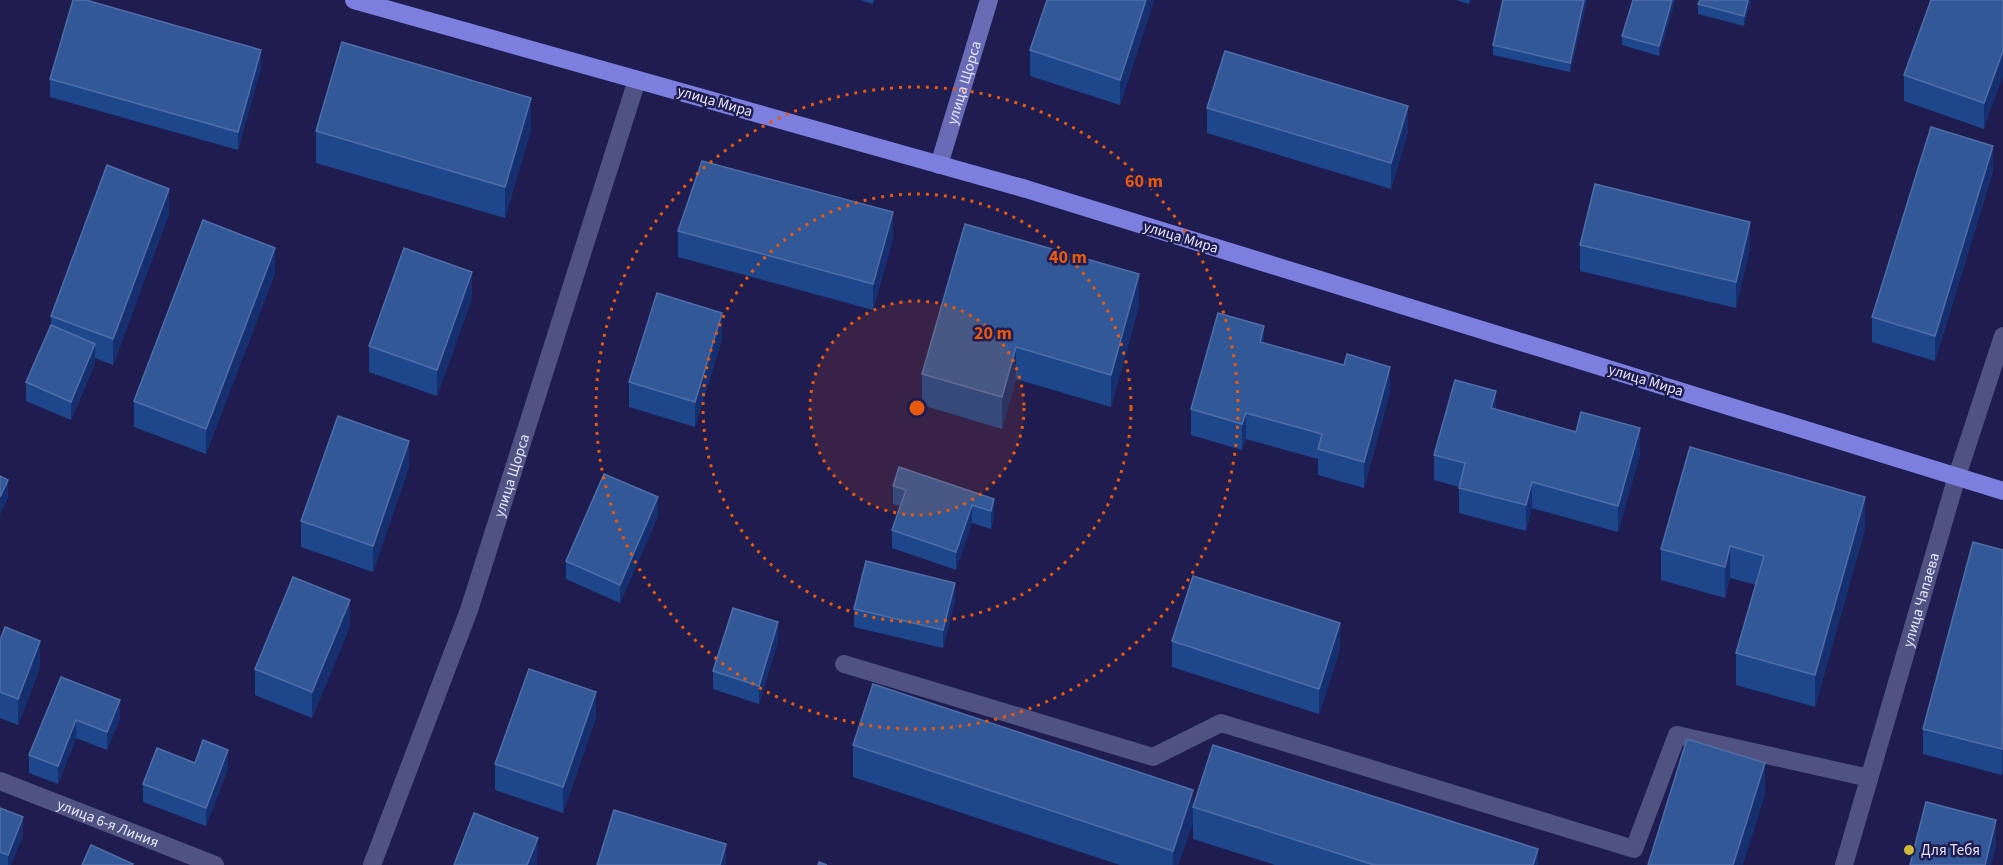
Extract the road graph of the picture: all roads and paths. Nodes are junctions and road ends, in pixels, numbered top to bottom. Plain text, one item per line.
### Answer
1 (354, 0) edge
2 (989, 0) edge
3 (637, 80) junction
4 (939, 165) junction
5 (2003, 336) edge
6 (1957, 476) junction
7 (2003, 491) edge
8 (844, 664) dead end
9 (1869, 778) junction
10 (0, 781) edge
11 (214, 865) edge
12 (372, 865) edge
13 (1844, 865) edge

1 - 3 main road, улица Мира
2 - 4 street, улица Щорса
3 - 4 main road, улица Мира
3 - 12 street, улица Щорса
4 - 6 main road, улица Мира
5 - 6 street, улица Чапаева
6 - 7 main road, улица Мира
6 - 9 street, улица Чапаева
8 - 9 street
9 - 13 street, улица Чапаева
10 - 11 street, улица 6-я Линия

